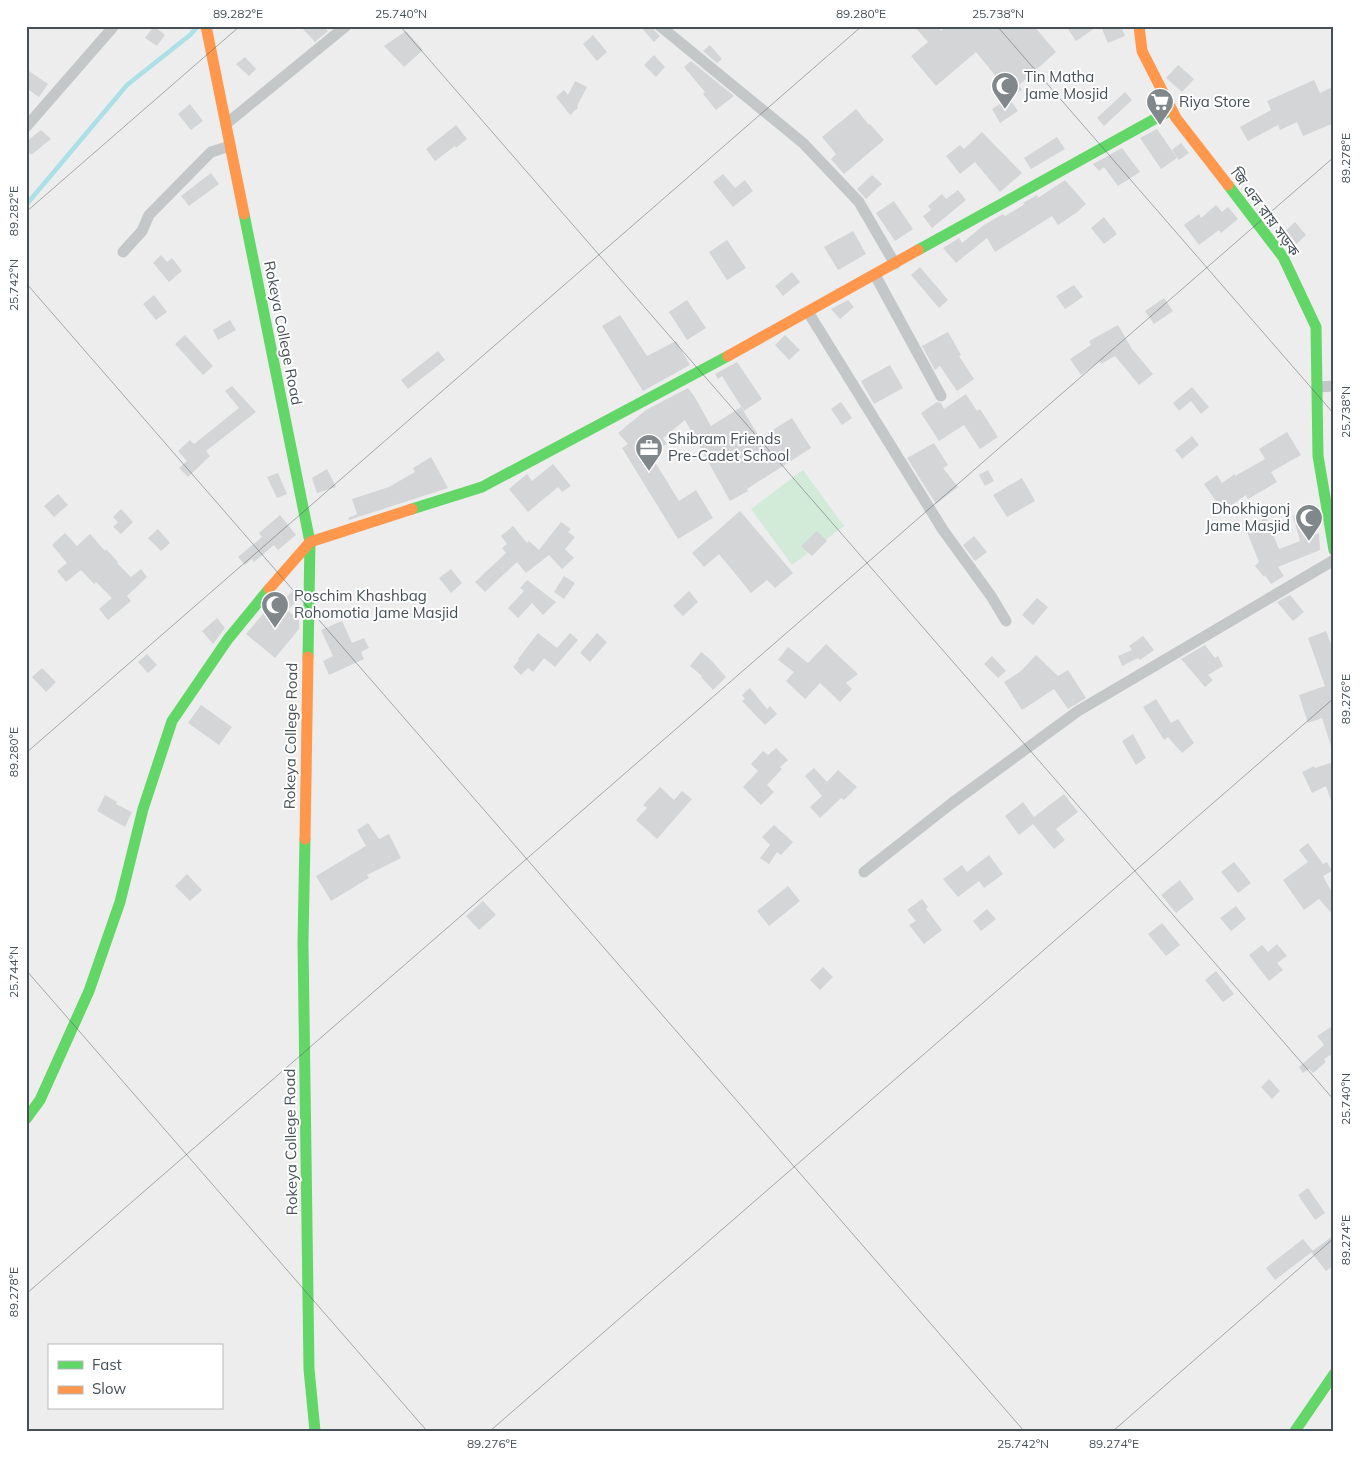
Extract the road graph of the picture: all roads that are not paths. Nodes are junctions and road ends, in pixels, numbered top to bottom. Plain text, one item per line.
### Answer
1 (114, 26) edge
2 (206, 26) edge
3 (346, 26) edge
4 (660, 26) edge
5 (1139, 26) edge
6 (1171, 110) junction
7 (226, 124) junction
8 (26, 127) edge
9 (230, 146) junction
10 (123, 252) dead end
11 (895, 264) junction
12 (875, 275) junction
13 (808, 312) junction
14 (1334, 386) edge
15 (1317, 387) junction
16 (941, 396) dead end
17 (310, 542) junction
18 (1334, 550) edge
19 (1334, 560) edge
20 (1006, 621) dead end
21 (864, 872) dead end
22 (26, 1118) edge
23 (1334, 1374) edge
24 (315, 1431) edge
25 (1295, 1431) edge

1 - 8 street
2 - 7 street, Rokeya College Road
3 - 7 street
4 - 11 street
5 - 6 street, জি এল রায় সড়ক
6 - 11 street
6 - 15 street, জি এল রায় সড়ক
7 - 9 street, Rokeya College Road
9 - 10 street
9 - 17 street, Rokeya College Road
11 - 12 street
12 - 13 street
12 - 16 street
13 - 17 street
13 - 20 street
14 - 15 street
15 - 18 street, জি এল রায় সড়ক
17 - 22 street
17 - 24 street, Rokeya College Road
19 - 21 street
23 - 25 street

